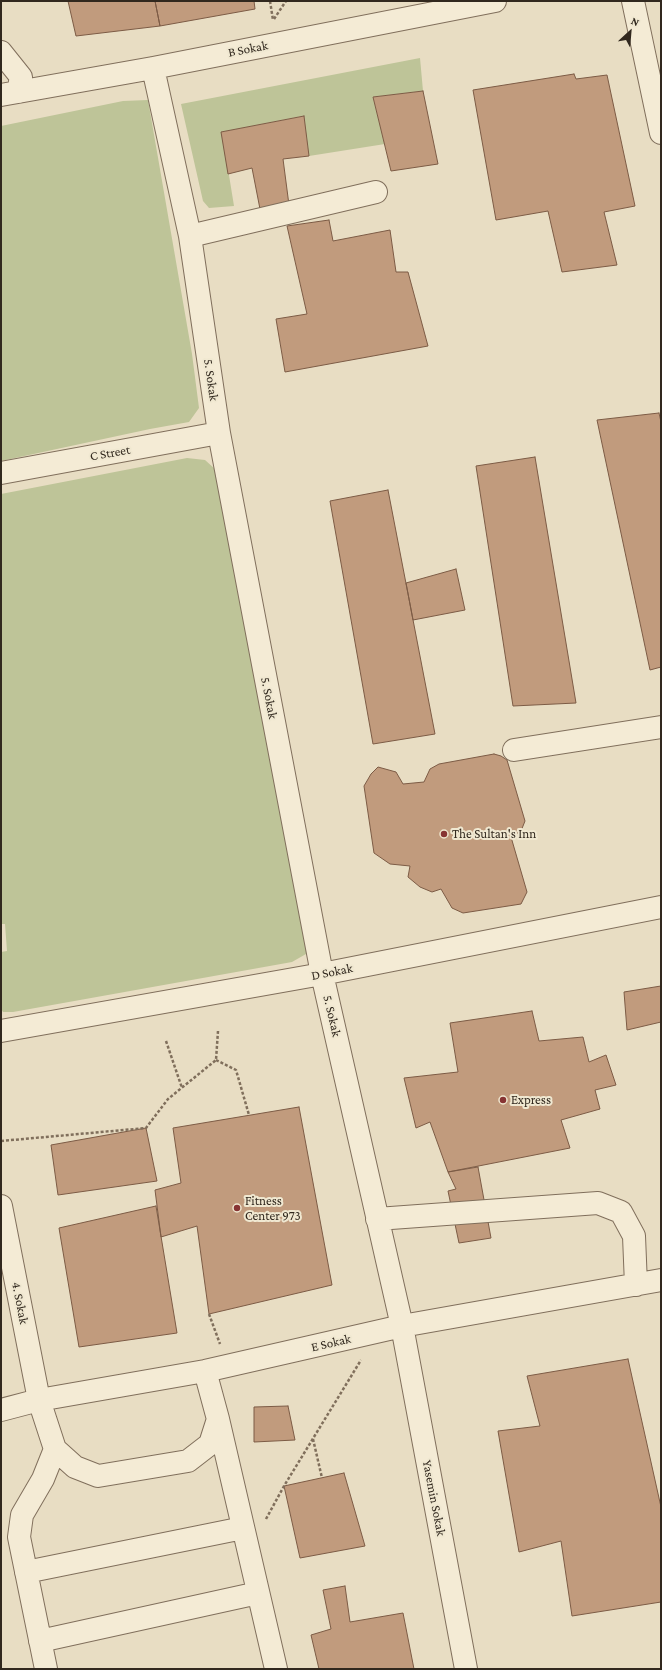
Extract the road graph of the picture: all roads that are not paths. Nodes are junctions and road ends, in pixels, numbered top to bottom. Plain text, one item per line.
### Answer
1 (495, 1) edge
2 (633, 1) edge
3 (1, 52) edge
4 (153, 68) junction
5 (10, 94) edge
6 (661, 133) edge
7 (376, 192) dead end
8 (190, 236) junction
9 (219, 433) junction
10 (1, 473) edge
11 (661, 727) edge
12 (514, 750) dead end
13 (661, 907) edge
14 (322, 974) junction
15 (1, 1031) edge
16 (1, 1206) edge
17 (377, 1219) junction
18 (661, 1280) edge
19 (636, 1285) junction
20 (402, 1326) junction
21 (205, 1372) junction
22 (39, 1400) junction
23 (1, 1410) edge
24 (218, 1419) junction
25 (55, 1449) junction
26 (243, 1528) junction
27 (26, 1572) junction
28 (258, 1593) junction
29 (40, 1641) junction
30 (46, 1669) edge
31 (276, 1669) edge
32 (466, 1669) edge

1 - 4 lane, B Sokak
2 - 6 lane
3 - 5 lane
4 - 5 lane, B Sokak
4 - 8 lane, 5. Sokak
7 - 8 lane
8 - 9 lane, 5. Sokak
9 - 10 lane, C Street
9 - 14 lane, 5. Sokak
11 - 12 lane
13 - 14 lane, D Sokak
14 - 15 lane, D Sokak
14 - 17 lane, 5. Sokak
16 - 22 lane, 4. Sokak
17 - 19 lane
17 - 20 lane, 5. Sokak
18 - 19 lane, E Sokak
19 - 20 lane, E Sokak
20 - 21 lane, E Sokak
20 - 32 lane, Yasemin Sokak
21 - 22 lane, E Sokak
21 - 24 lane
22 - 23 lane, E Sokak
22 - 25 lane, 4. Sokak
24 - 25 lane
24 - 26 lane
25 - 27 lane
26 - 27 lane
26 - 28 lane
27 - 29 lane
28 - 29 lane
28 - 31 lane
29 - 30 lane

